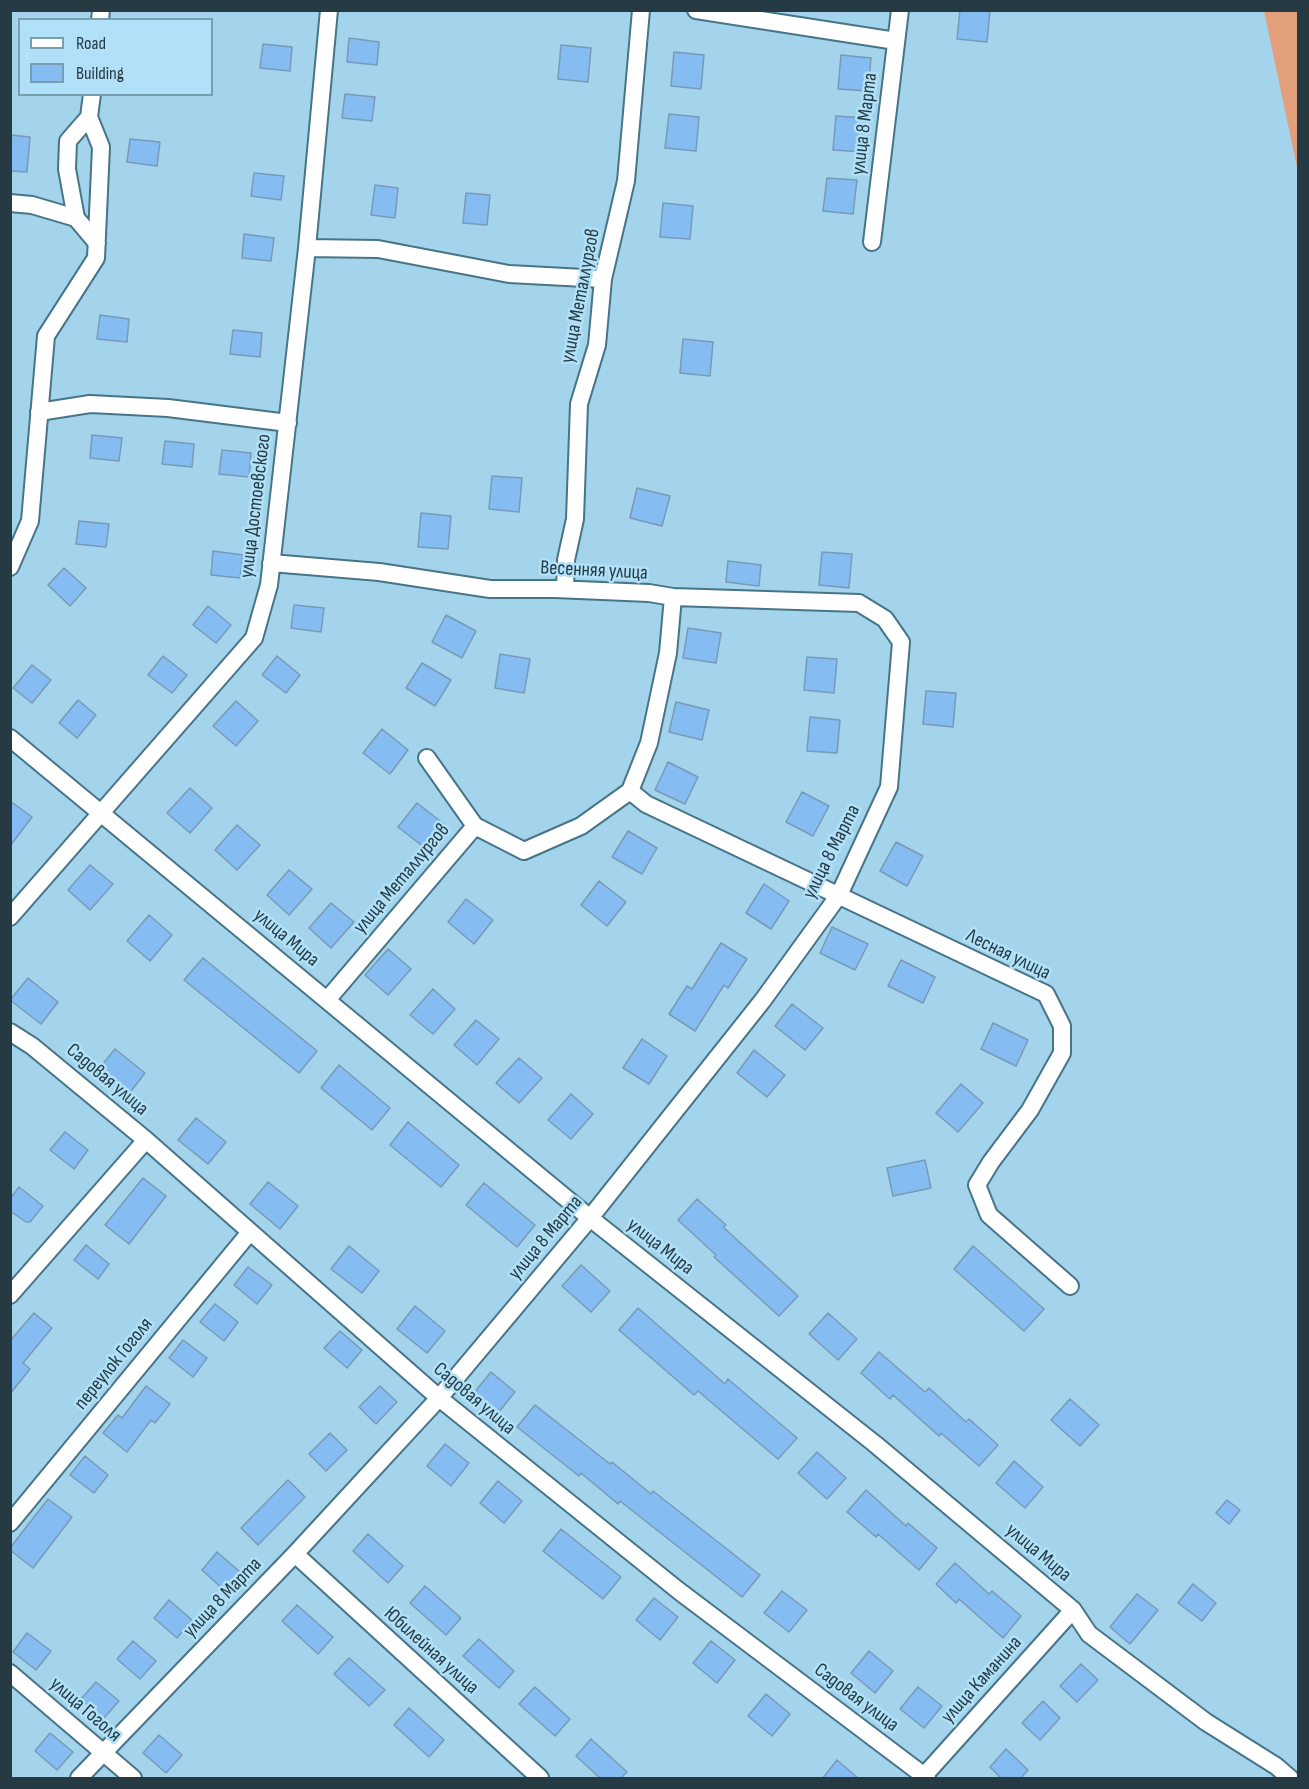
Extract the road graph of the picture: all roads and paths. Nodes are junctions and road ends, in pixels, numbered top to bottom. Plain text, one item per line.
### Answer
1 (329, 10) edge
2 (641, 10) edge
3 (696, 10) edge
4 (900, 10) edge
5 (896, 41) junction
6 (92, 96) edge
7 (89, 117) junction
8 (10, 203) edge
9 (76, 218) junction
10 (872, 242) dead end
11 (97, 243) junction
12 (306, 248) junction
13 (603, 279) junction
14 (39, 412) junction
15 (288, 423) junction
16 (271, 563) junction
17 (10, 567) edge
18 (565, 589) junction
19 (673, 597) junction
20 (900, 642) joint
21 (10, 738) edge
22 (427, 758) dead end
23 (630, 791) junction
24 (101, 812) junction
25 (475, 826) junction
26 (839, 895) junction
27 (10, 916) edge
28 (327, 999) junction
29 (10, 1032) edge
30 (146, 1140) junction
31 (590, 1218) junction
32 (250, 1232) junction
33 (1070, 1286) dead end
34 (10, 1295) edge
35 (439, 1398) junction
36 (10, 1523) edge
37 (295, 1554) junction
38 (1073, 1610) junction
39 (10, 1672) edge
40 (102, 1753) junction
41 (924, 1778) edge
42 (79, 1779) edge
43 (133, 1779) edge
44 (540, 1779) edge
45 (1290, 1779) edge

1 - 12 street, улица Достоевского
2 - 13 street, улица Металлургов
3 - 5 street
4 - 5 street, улица 8 Марта
5 - 10 street, улица 8 Марта
6 - 7 street
7 - 9 street
7 - 11 street
8 - 9 street
9 - 11 street
11 - 14 street
12 - 13 street
12 - 15 street, улица Достоевского
13 - 18 street, улица Металлургов
14 - 15 street
14 - 17 street
15 - 16 street, улица Достоевского
16 - 18 street, Весенняя улица
16 - 24 street, улица Достоевского
18 - 19 street, Весенняя улица
19 - 20 street, Весенняя улица
19 - 23 street
20 - 26 street, улица 8 Марта
21 - 24 street, улица Мира
22 - 25 street
23 - 25 street, улица Металлургов
23 - 26 street, Лесная улица
24 - 27 street, улица Достоевского
24 - 28 street, улица Мира
25 - 28 street, улица Металлургов
26 - 31 street, улица 8 Марта
26 - 33 street, Лесная улица
28 - 31 street, улица Мира
29 - 30 street, Садовая улица
30 - 32 street, Садовая улица
30 - 34 street
31 - 35 street, улица 8 Марта
31 - 38 street, улица Мира
32 - 35 street, Садовая улица
32 - 36 street, переулок Гоголя
35 - 37 street, улица 8 Марта
35 - 41 street, Садовая улица
37 - 40 street, улица 8 Марта
37 - 44 street, Юбилейная улица
38 - 41 street, улица Каманина
38 - 45 street, улица Мира
39 - 40 street, улица Гоголя
40 - 42 street, улица 8 Марта
40 - 43 street, улица Гоголя

